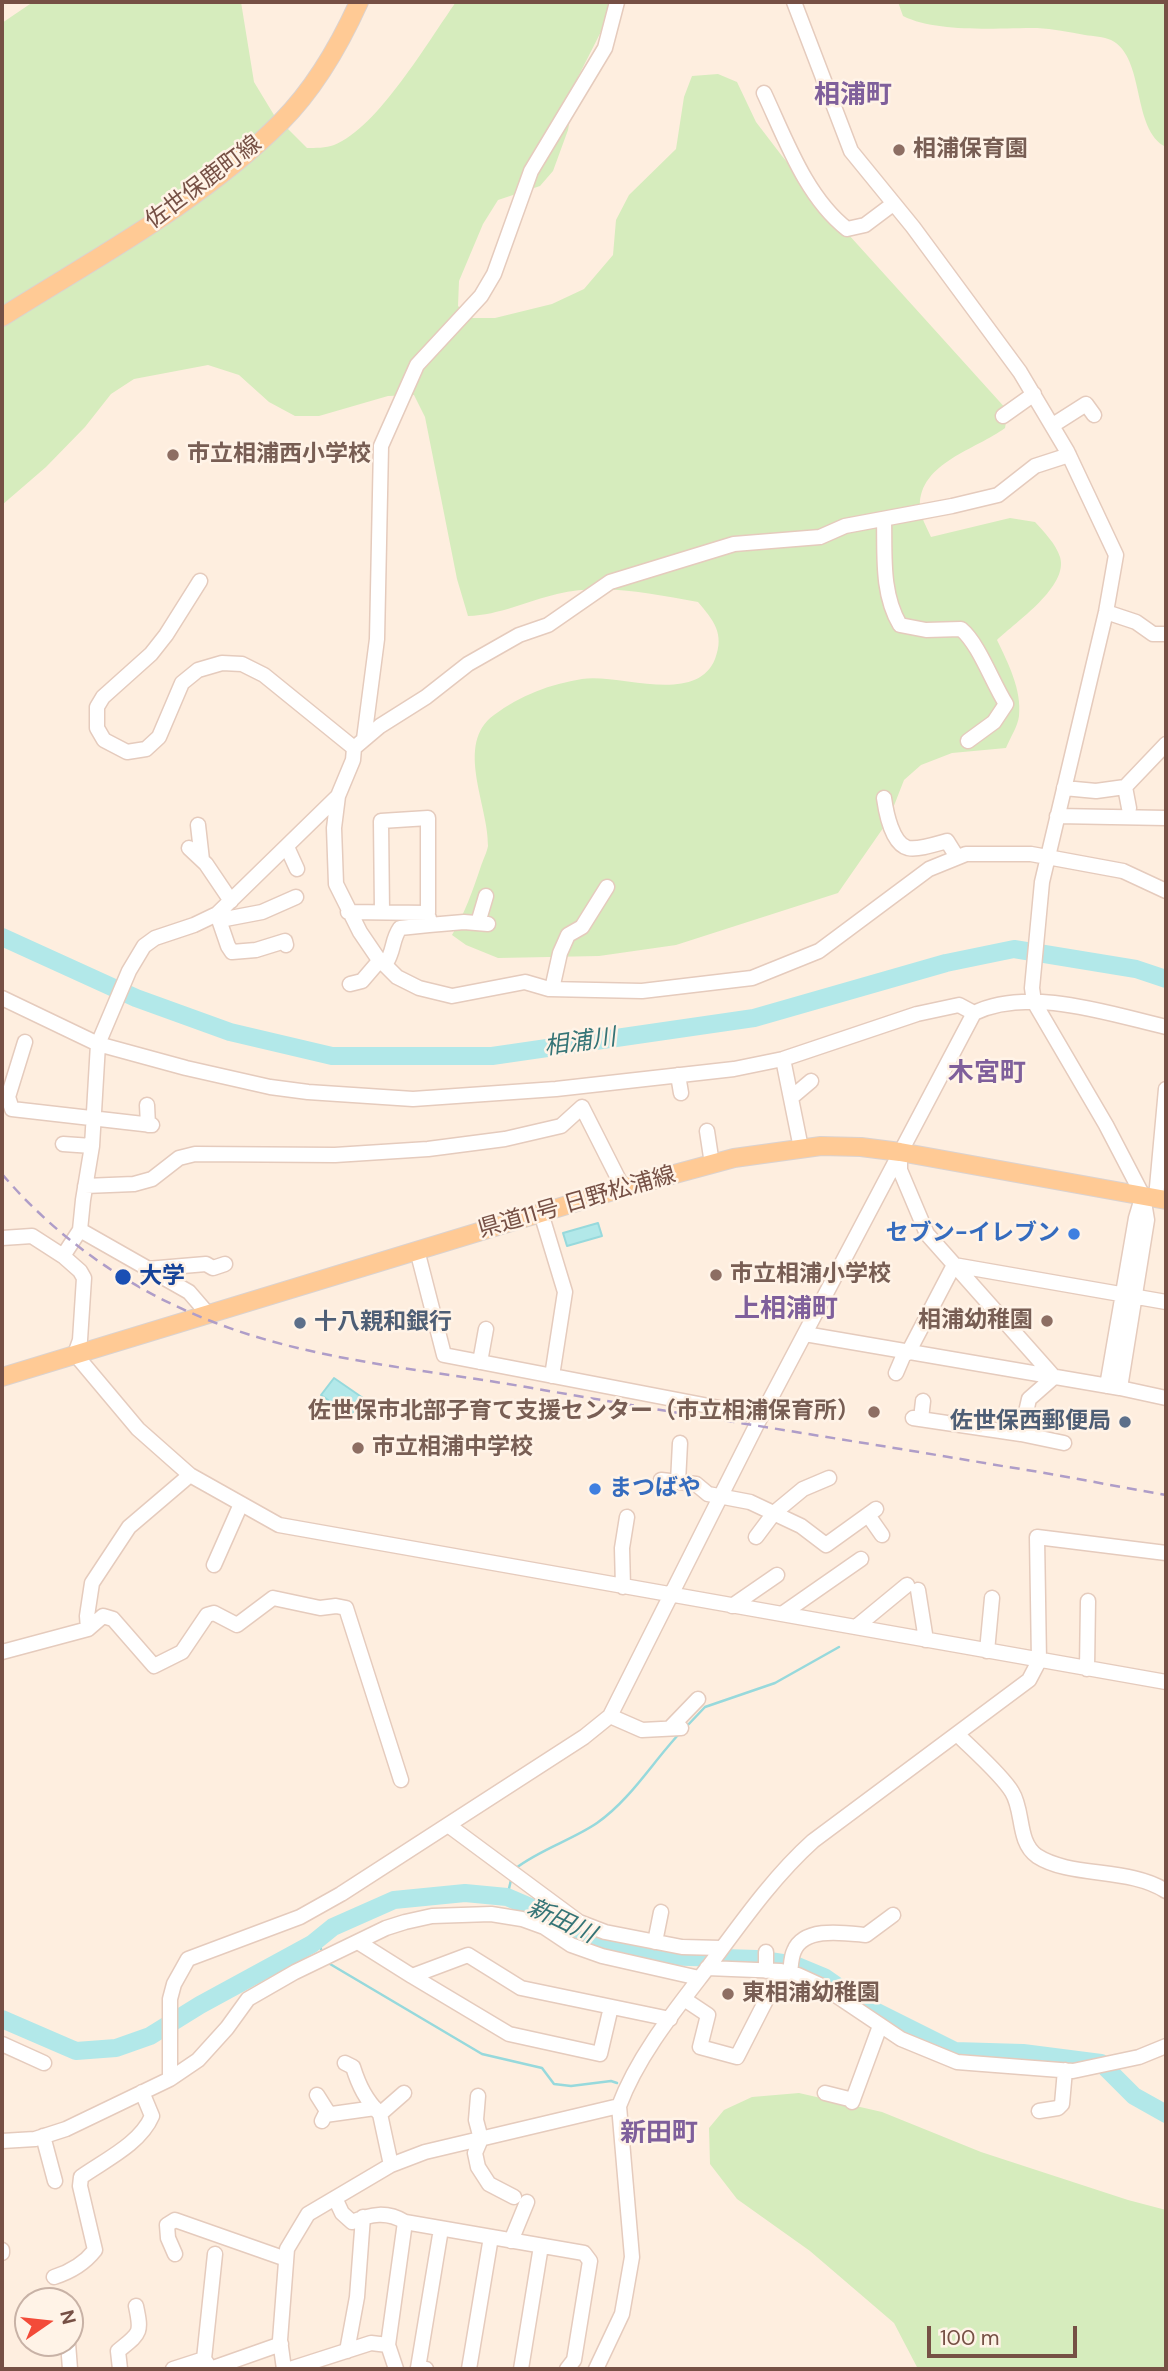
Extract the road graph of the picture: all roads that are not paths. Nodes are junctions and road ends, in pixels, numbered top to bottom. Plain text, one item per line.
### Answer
1 (359, 2) edge
2 (617, 2) edge
3 (794, 2) edge
4 (764, 93) dead end
5 (893, 204) junction
6 (2, 317) edge
7 (1034, 394) junction
8 (1094, 415) dead end
9 (1003, 416) dead end
10 (1053, 425) junction
11 (1069, 455) junction
12 (884, 519) junction
13 (200, 580) dead end
14 (1106, 612) junction
15 (1166, 634) edge
16 (968, 741) dead end
17 (359, 743) junction
18 (1166, 744) edge
19 (1125, 787) junction
20 (1064, 788) junction
21 (338, 796) junction
22 (884, 798) dead end
23 (1129, 808) dead end
24 (1057, 816) junction
25 (1166, 818) edge
26 (198, 825) dead end
27 (287, 846) junction
28 (189, 848) dead end
29 (957, 857) junction
30 (1047, 858) junction
31 (202, 860) junction
32 (298, 869) dead end
33 (607, 887) dead end
34 (1166, 891) edge
35 (486, 896) dead end
36 (296, 897) dead end
37 (232, 901) junction
38 (348, 912) junction
39 (382, 912) junction
40 (218, 917) junction
41 (429, 919) junction
42 (286, 945) dead end
43 (383, 963) junction
44 (360, 984) dead end
45 (552, 989) junction
46 (1033, 995) junction
47 (2, 998) edge
48 (974, 1013) junction
49 (1166, 1027) edge
50 (99, 1041) junction
51 (25, 1042) dead end
52 (783, 1059) junction
53 (678, 1075) junction
54 (811, 1081) dead end
55 (594, 1085) junction
56 (1166, 1089) edge
57 (681, 1093) dead end
58 (792, 1097) junction
59 (147, 1105) dead end
60 (582, 1107) junction
61 (1165, 1110) edge
62 (94, 1119) junction
63 (707, 1131) dead end
64 (63, 1144) dead end
65 (92, 1146) junction
66 (801, 1148) junction
67 (900, 1152) junction
68 (712, 1164) junction
69 (85, 1186) junction
70 (623, 1188) junction
71 (1155, 1198) edge
72 (541, 1213) junction
73 (80, 1230) junction
74 (2, 1238) edge
75 (417, 1250) junction
76 (63, 1256) junction
77 (225, 1264) dead end
78 (954, 1265) junction
79 (147, 1269) junction
80 (1129, 1295) junction
81 (1166, 1301) edge
82 (208, 1314) junction
83 (486, 1329) dead end
84 (804, 1334) junction
85 (906, 1352) junction
86 (75, 1354) junction
87 (480, 1362) junction
88 (896, 1373) dead end
89 (552, 1376) junction
90 (2, 1377) edge
91 (1054, 1377) junction
92 (1114, 1387) junction
93 (1166, 1398) edge
94 (923, 1401) dead end
95 (761, 1416) junction
96 (1021, 1434) junction
97 (680, 1443) dead end
98 (1065, 1443) dead end
99 (190, 1475) junction
100 (661, 1480) dead end
101 (828, 1481) dead end
102 (678, 1482) junction
103 (721, 1496) junction
104 (241, 1504) junction
105 (774, 1513) junction
106 (627, 1517) dead end
107 (882, 1535) dead end
108 (756, 1537) dead end
109 (1166, 1553) edge
110 (861, 1559) dead end
111 (214, 1565) dead end
112 (777, 1575) dead end
113 (623, 1587) junction
114 (670, 1595) junction
115 (992, 1598) dead end
116 (1088, 1601) dead end
117 (732, 1606) junction
118 (782, 1614) junction
119 (856, 1627) junction
120 (88, 1629) junction
121 (926, 1640) junction
122 (988, 1651) junction
123 (2, 1652) edge
124 (1039, 1661) junction
125 (1087, 1669) junction
126 (1166, 1682) edge
127 (691, 1700) dead end
128 (610, 1716) junction
129 (957, 1734) junction
130 (401, 1780) dead end
131 (448, 1825) junction
132 (1166, 1891) edge
133 (661, 1912) dead end
134 (892, 1915) dead end
135 (358, 1942) junction
136 (655, 1942) junction
137 (766, 1952) dead end
138 (711, 1962) junction
139 (766, 1971) junction
140 (787, 1972) junction
141 (412, 1976) junction
142 (684, 1998) junction
143 (611, 2007) junction
144 (670, 2019) junction
145 (880, 2026) junction
146 (2, 2044) edge
147 (1166, 2046) edge
148 (349, 2062) dead end
149 (44, 2063) dead end
150 (1065, 2070) junction
151 (170, 2079) junction
152 (142, 2092) junction
153 (404, 2093) dead end
154 (825, 2093) dead end
155 (317, 2095) dead end
156 (478, 2096) dead end
157 (619, 2106) junction
158 (377, 2111) junction
159 (1039, 2111) dead end
160 (43, 2136) junction
161 (481, 2139) junction
162 (2, 2141) edge
163 (391, 2165) junction
164 (55, 2181) dead end
165 (335, 2198) junction
166 (363, 2217) junction
167 (405, 2222) junction
168 (441, 2229) junction
169 (491, 2237) junction
170 (511, 2241) junction
171 (541, 2246) junction
172 (175, 2254) dead end
173 (215, 2254) dead end
174 (286, 2259) junction
175 (54, 2277) dead end
176 (136, 2306) dead end
177 (281, 2344) junction
178 (388, 2345) junction
179 (348, 2351) junction
180 (323, 2364) edge
181 (208, 2366) edge
182 (120, 2369) edge
183 (173, 2369) edge
184 (284, 2369) edge
185 (290, 2369) edge
186 (396, 2369) edge
187 (426, 2369) edge
188 (469, 2369) edge
189 (521, 2369) edge
190 (567, 2369) edge
191 (596, 2369) edge

1 - 6 main road, 佐世保鹿町線
2 - 17 street
3 - 5 street
4 - 5 street
5 - 7 street
7 - 9 street
7 - 10 street
8 - 10 street
10 - 11 street
11 - 12 street
11 - 14 street
12 - 16 street
12 - 17 street
13 - 17 street
14 - 15 street
14 - 20 street
17 - 21 street
18 - 19 street
19 - 20 street
19 - 23 street
20 - 24 street
21 - 27 street
21 - 38 street
22 - 29 street
24 - 25 street
24 - 30 street
26 - 31 street
27 - 32 street
27 - 37 street
28 - 31 street
29 - 30 street
29 - 45 street
30 - 34 street
30 - 46 street
31 - 37 street
33 - 45 street
35 - 41 street
36 - 40 street
37 - 40 street
38 - 39 street
38 - 43 street
39 - 41 street
39 - 41 street
40 - 42 street
40 - 50 street
41 - 43 street
43 - 44 street
43 - 45 street
46 - 48 street
46 - 49 street
46 - 71 street
47 - 50 street
48 - 52 street
48 - 67 street
50 - 55 street
50 - 62 street
51 - 62 street
52 - 53 street
52 - 58 street
53 - 55 street
53 - 57 street
54 - 58 street
55 - 60 street
56 - 61 street
58 - 66 street
59 - 62 street
60 - 69 street
60 - 70 street
61 - 71 street
62 - 65 street
63 - 68 street
64 - 65 street
65 - 69 street
66 - 67 main road, 県道11号 日野松浦線
66 - 68 main road, 県道11号 日野松浦線
67 - 71 main road, 県道11号 日野松浦線
67 - 78 street
67 - 84 street
68 - 70 main road, 県道11号 日野松浦線
69 - 73 street
70 - 72 main road, 県道11号 日野松浦線
71 - 80 street
72 - 75 main road, 県道11号 日野松浦線
72 - 89 street
73 - 76 street
73 - 79 street
74 - 76 street
75 - 82 main road, 県道11号 日野松浦線
75 - 87 street
76 - 86 street
77 - 79 street
78 - 80 street
78 - 85 street
78 - 91 street
79 - 82 street
80 - 81 street
80 - 92 street
82 - 86 main road, 県道11号 日野松浦線
83 - 87 street
84 - 85 street
84 - 95 street
85 - 88 street
85 - 91 street
86 - 90 main road, 県道11号 日野松浦線
86 - 99 street
87 - 89 street
89 - 95 street
91 - 92 street
91 - 96 street
92 - 93 street
94 - 96 street
95 - 103 street
96 - 98 street
97 - 102 street
99 - 104 street
99 - 120 street
100 - 102 street
101 - 105 street
102 - 103 street
103 - 105 street
103 - 114 street
104 - 111 street
104 - 113 street
105 - 107 street
105 - 108 street
106 - 113 street
109 - 124 street
110 - 118 street
112 - 117 street
113 - 114 street
114 - 117 street
114 - 128 street
115 - 122 street
116 - 125 street
117 - 118 street
118 - 119 street
119 - 121 street
119 - 121 street
120 - 123 street
120 - 130 street
121 - 122 street
122 - 124 street
124 - 125 street
124 - 129 street
125 - 126 street
127 - 128 street
128 - 131 street
129 - 132 street
129 - 138 street
131 - 136 street
131 - 151 street
133 - 136 street
134 - 140 street
135 - 138 street
135 - 141 street
135 - 151 street
136 - 138 street
137 - 139 street
138 - 139 street
138 - 142 street
139 - 140 street
140 - 142 street
140 - 145 street
141 - 143 street
141 - 143 street
142 - 144 street
143 - 144 street
144 - 157 street
145 - 150 street
145 - 154 street
146 - 149 street
147 - 150 street
148 - 158 street
150 - 159 street
151 - 152 street
152 - 160 street
152 - 175 street
153 - 158 street
155 - 158 street
156 - 161 street
157 - 161 street
157 - 191 street
158 - 163 street
160 - 162 street
160 - 164 street
161 - 163 street
161 - 170 street
163 - 165 street
165 - 166 street
165 - 174 street
166 - 167 street
166 - 179 street
167 - 168 street
167 - 178 street
168 - 169 street
168 - 187 street
169 - 170 street
169 - 188 street
170 - 171 street
171 - 189 street
171 - 190 street
172 - 174 street
173 - 181 street
174 - 177 street
176 - 182 street
177 - 181 street
177 - 184 street
178 - 179 street
178 - 186 street
179 - 180 street
180 - 185 street
181 - 183 street

